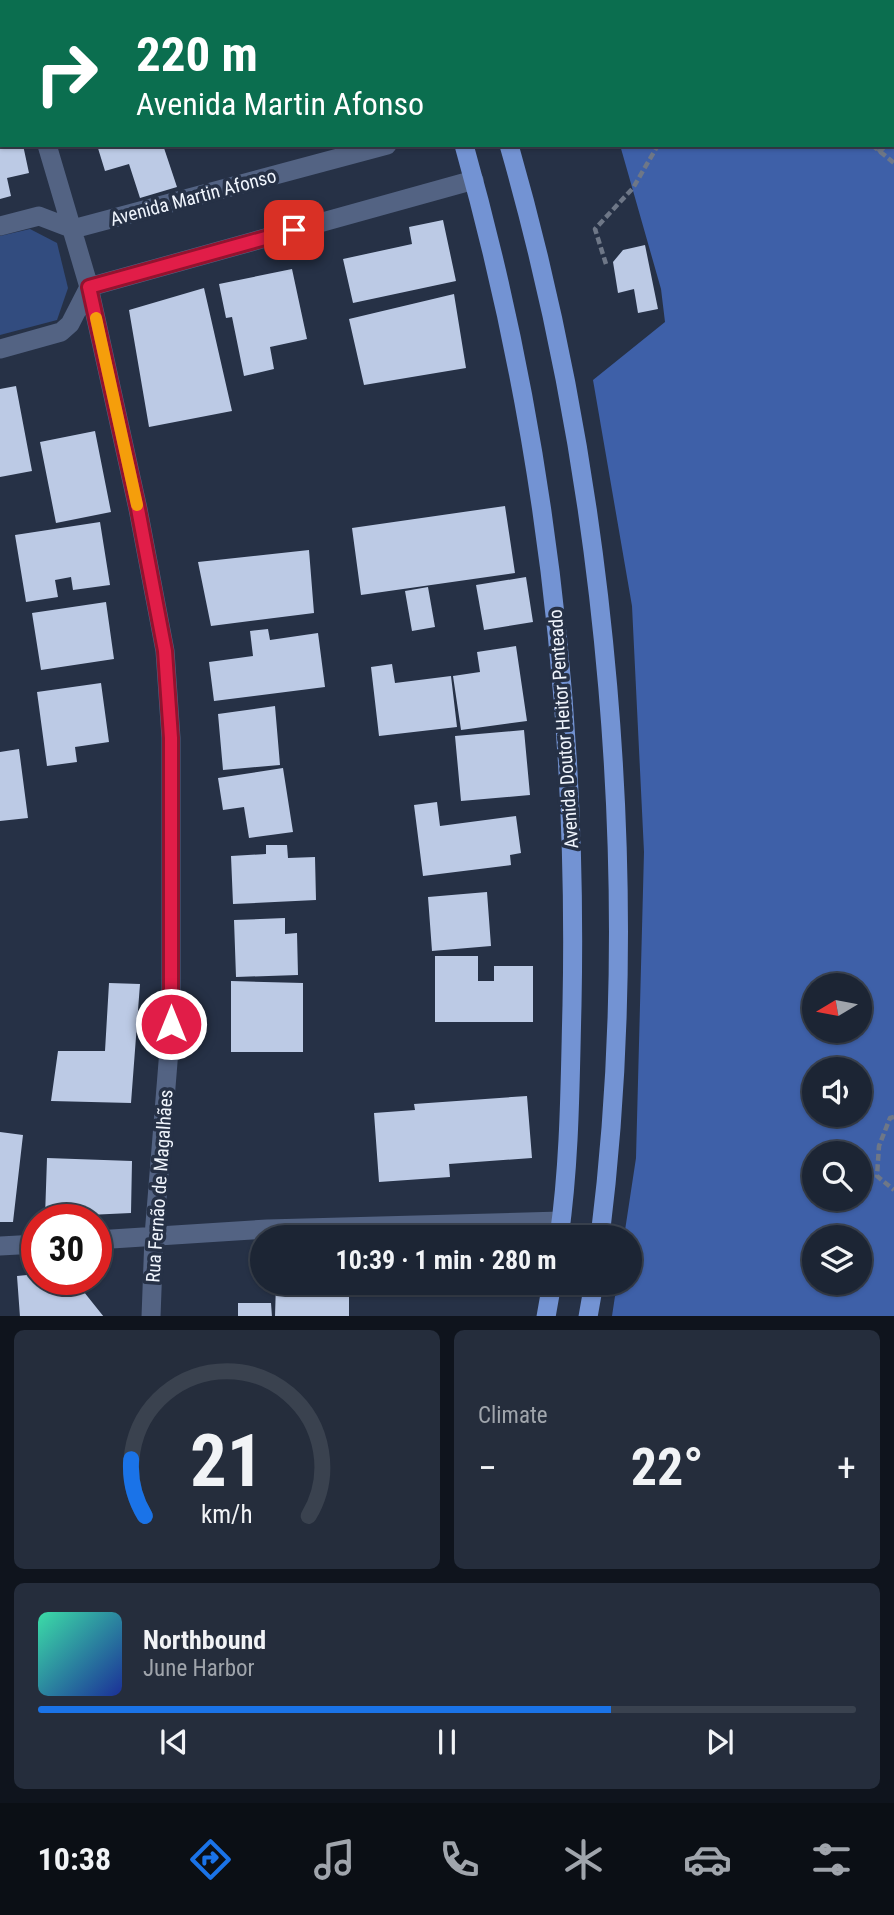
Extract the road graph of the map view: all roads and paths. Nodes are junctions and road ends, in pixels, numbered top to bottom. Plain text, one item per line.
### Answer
1 (48, 147) edge
2 (380, 147) edge
3 (465, 147) edge
4 (510, 147) edge
5 (657, 147) edge
6 (873, 147) edge
7 (885, 147) edge
8 (877, 152) junction
9 (894, 163) edge
10 (474, 180) junction
11 (0, 226) edge
12 (73, 229) junction
13 (606, 264) dead end
14 (89, 287) junction
15 (0, 349) edge
16 (894, 1117) edge
17 (894, 1190) edge
18 (560, 1225) edge
19 (601, 1225) edge
20 (250, 1234) edge
21 (154, 1236) junction
22 (112, 1239) edge
23 (21, 1245) edge
24 (0, 1246) edge
25 (550, 1295) edge
26 (592, 1295) edge
27 (151, 1316) edge
28 (546, 1316) edge
29 (588, 1316) edge

1 - 12 street, Rua Fernão de Magalhães
2 - 12 street, Avenida Martin Afonso
3 - 10 main road, Avenida Doutor Heitor Penteado
4 - 19 main road
5 - 13 path
6 - 8 path
7 - 8 path
8 - 9 path
10 - 14 street
10 - 18 main road, Avenida Doutor Heitor Penteado
11 - 12 street
12 - 14 street, Rua Fernão de Magalhães
14 - 15 street
14 - 21 street, Rua Fernão de Magalhães
16 - 17 path
20 - 21 street
21 - 22 street
21 - 27 street, Rua Fernão de Magalhães
23 - 24 street
25 - 28 main road
26 - 29 main road

